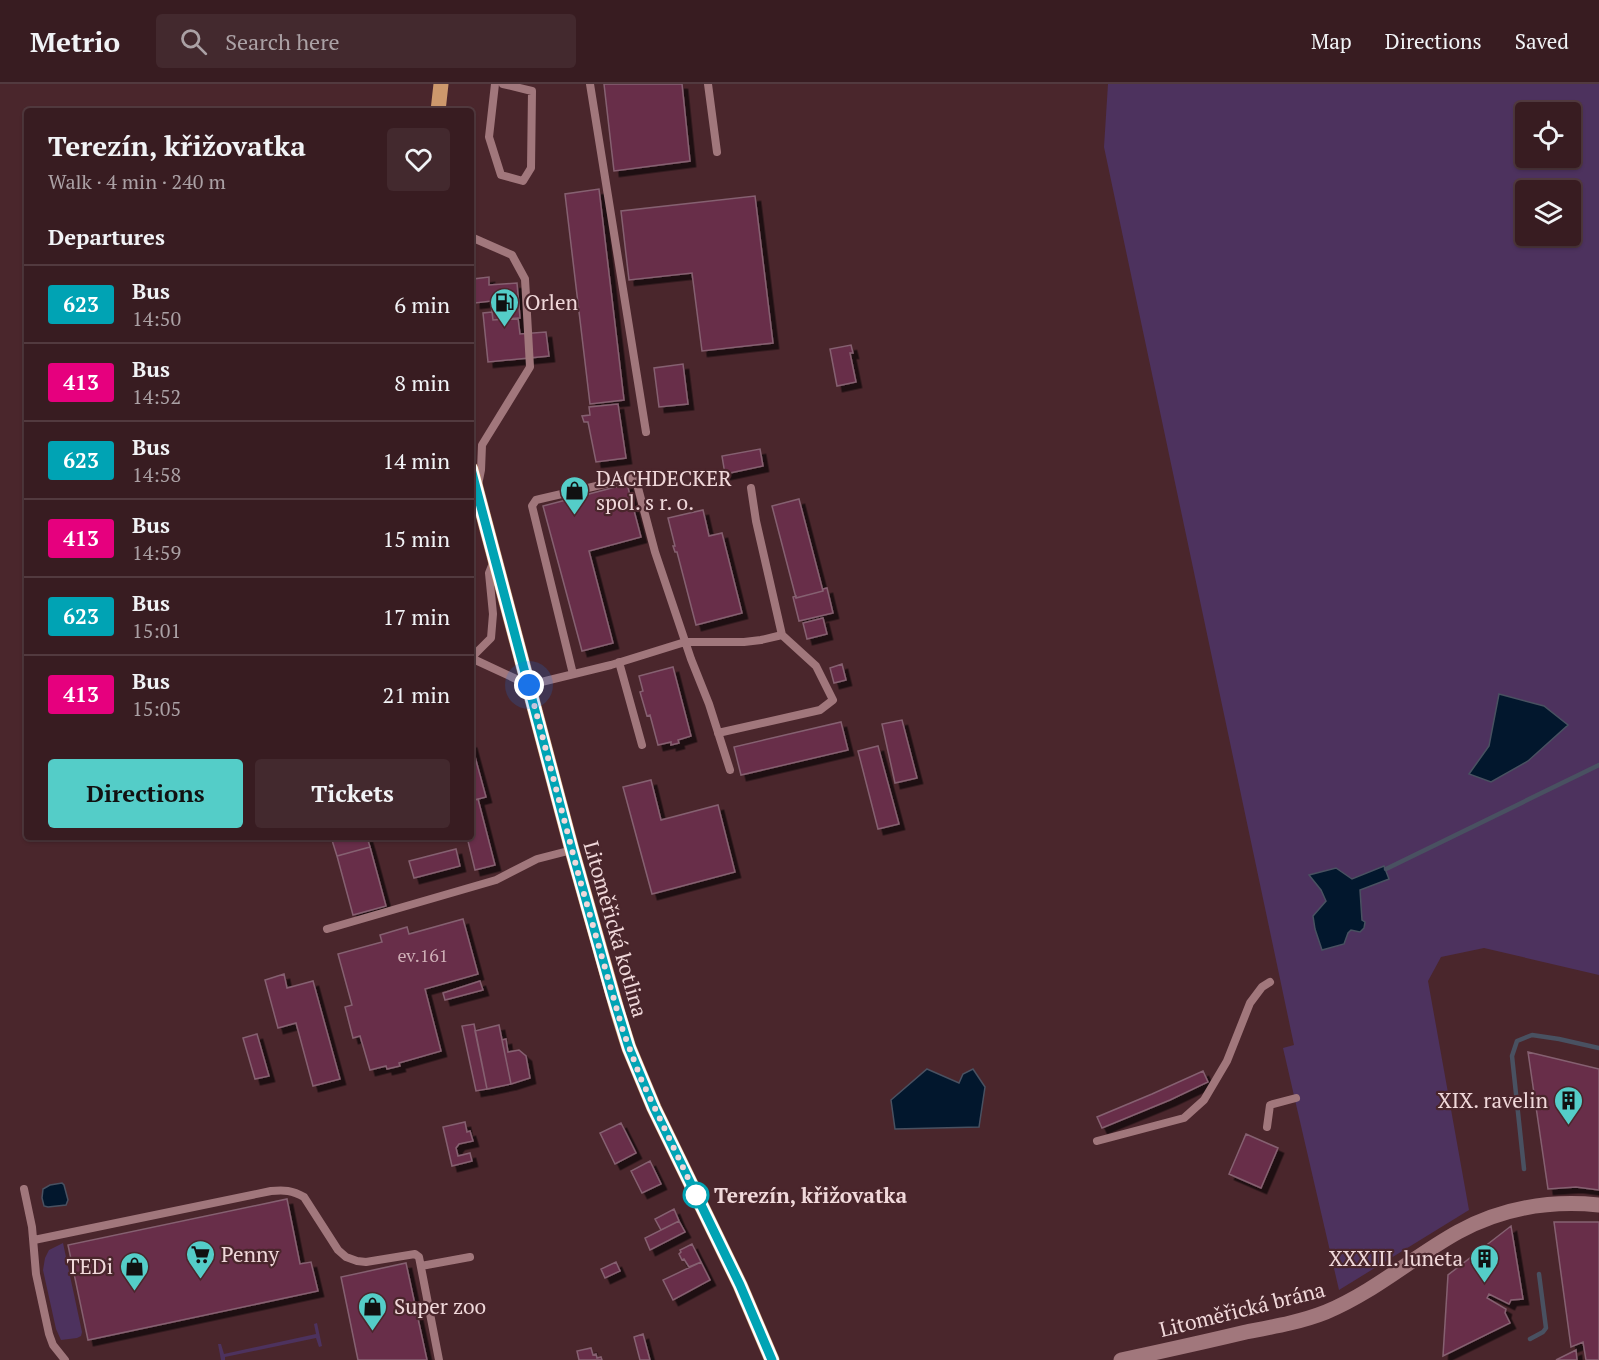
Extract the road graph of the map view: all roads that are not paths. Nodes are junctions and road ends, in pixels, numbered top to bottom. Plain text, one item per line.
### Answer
1 (441, 84) edge
2 (495, 84) edge
3 (503, 84) edge
4 (590, 84) edge
5 (708, 84) edge
6 (438, 108) edge
7 (717, 152) dead end
8 (474, 238) edge
9 (646, 432) dead end
10 (474, 481) edge
11 (751, 488) dead end
12 (476, 489) junction
13 (495, 559) junction
14 (782, 635) junction
15 (685, 642) junction
16 (474, 655) edge
17 (474, 659) edge
18 (619, 662) junction
19 (573, 674) junction
20 (529, 685) junction
21 (718, 732) junction
22 (642, 744) dead end
23 (730, 770) dead end
24 (572, 850) junction
25 (327, 929) dead end
26 (1270, 982) dead end
27 (1296, 1098) dead end
28 (1267, 1126) dead end
29 (1097, 1141) dead end
30 (24, 1189) dead end
31 (1599, 1205) edge
32 (34, 1240) junction
33 (470, 1257) dead end
34 (421, 1266) junction
35 (65, 1360) edge
36 (439, 1360) edge
37 (772, 1360) edge
38 (1121, 1360) edge

1 - 6 main road
2 - 3 lane
4 - 9 lane
5 - 7 lane
8 - 12 lane
10 - 12 main road, Litoměřická kotlina
11 - 14 lane
12 - 13 main road, Litoměřická kotlina
13 - 16 lane
13 - 20 main road, Litoměřická kotlina
14 - 15 lane
14 - 21 lane
15 - 18 lane
15 - 19 lane
15 - 21 lane
17 - 20 lane
18 - 19 lane
18 - 22 lane
19 - 20 lane
20 - 24 main road, Litoměřická kotlina
21 - 23 lane
24 - 25 lane
24 - 37 main road, Litoměřická kotlina
26 - 29 lane
27 - 28 lane
30 - 32 lane
31 - 38 main road, Litoměřická brána
32 - 34 lane
32 - 35 lane
33 - 34 lane
34 - 36 lane

